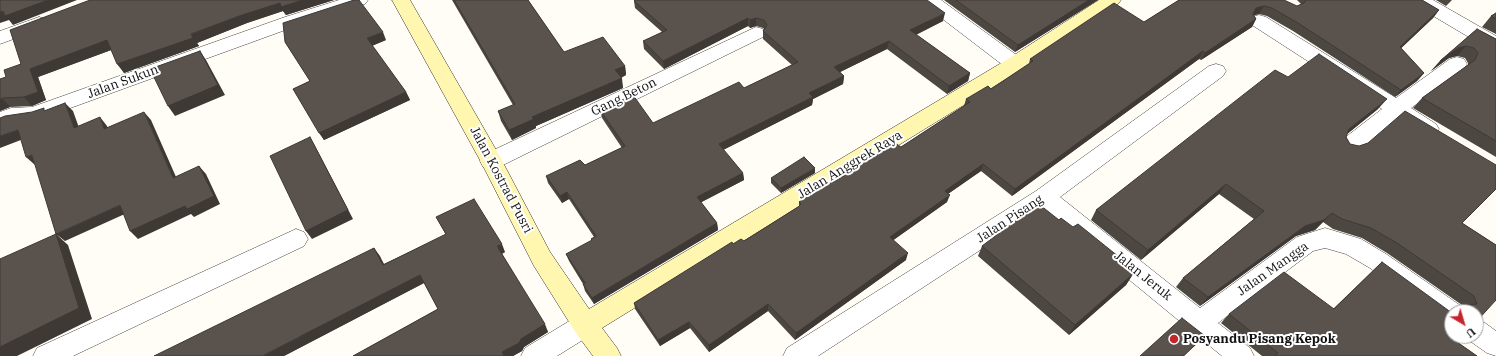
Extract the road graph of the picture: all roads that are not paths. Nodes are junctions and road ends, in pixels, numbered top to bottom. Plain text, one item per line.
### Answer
1 (359, 0) edge
2 (401, 0) edge
3 (929, 0) edge
4 (1112, 0) edge
5 (1419, 0) edge
6 (54, 16) edge
7 (1259, 21) dead end
8 (756, 33) dead end
9 (0, 38) edge
10 (1494, 41) edge
11 (1015, 64) junction
12 (1457, 64) dead end
13 (1216, 71) dead end
14 (1395, 109) junction
15 (0, 120) edge
16 (1442, 137) edge
17 (1350, 146) edge
18 (491, 161) junction
19 (1044, 197) junction
20 (296, 239) dead end
21 (1444, 308) edge
22 (1200, 322) junction
23 (584, 325) junction
24 (1484, 337) edge
25 (1496, 345) edge
26 (46, 356) edge
27 (534, 356) edge
28 (608, 356) edge
29 (796, 356) edge
30 (1241, 356) edge

1 - 15 street, Jalan Sukun
2 - 18 street, Jalan Kostrad Pusri
3 - 11 street
4 - 11 street, Jalan Anggrek Raya
5 - 10 street
6 - 9 street
7 - 14 street
8 - 18 street, Gang Beton
11 - 23 street, Jalan Anggrek Raya
12 - 14 street
13 - 19 street, Jalan Pisang
14 - 16 street
14 - 17 street
18 - 23 street, Jalan Kostrad Pusri
19 - 22 street, Jalan Jeruk
19 - 29 street, Jalan Pisang
20 - 26 street
21 - 22 street, Jalan Mangga
22 - 30 street, Jalan Jeruk
23 - 27 street
23 - 28 street, Jalan Kostrad Pusri
24 - 25 street

